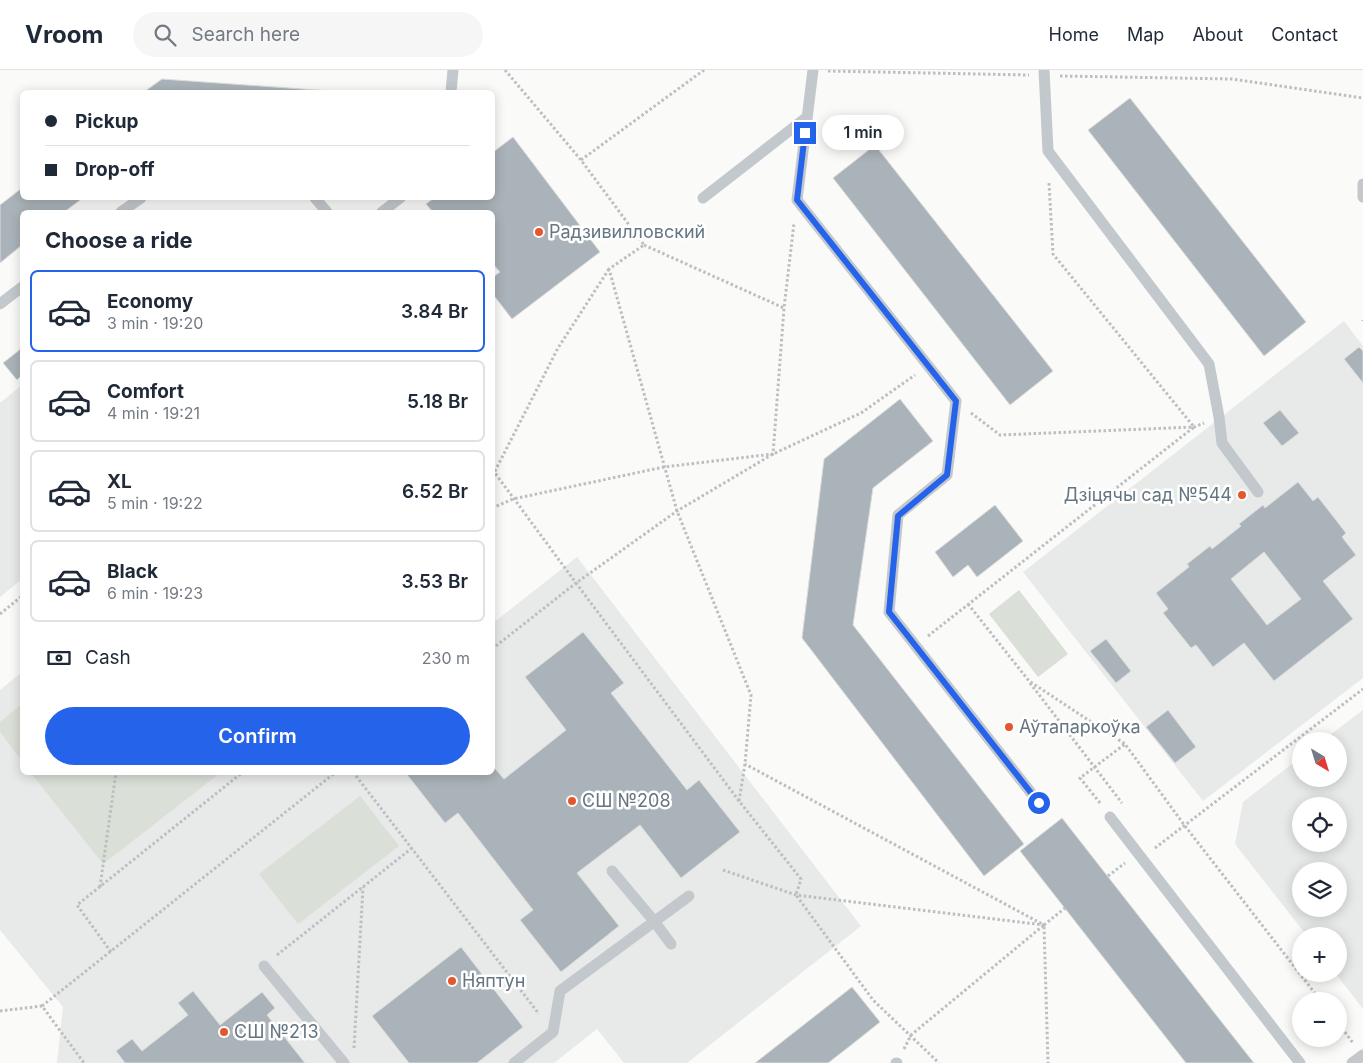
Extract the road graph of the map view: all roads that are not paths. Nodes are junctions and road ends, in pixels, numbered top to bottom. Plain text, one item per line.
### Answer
1 (453, 70) edge
2 (813, 70) edge
3 (1044, 73) edge
4 (451, 90) edge
5 (807, 116) junction
6 (1363, 184) edge
7 (1363, 197) edge
8 (704, 198) dead end
9 (138, 200) edge
10 (317, 200) edge
11 (398, 204) edge
12 (124, 210) edge
13 (325, 210) edge
14 (386, 210) edge
15 (20, 289) edge
16 (0, 304) edge
17 (1258, 492) dead end
18 (1039, 803) dead end
19 (1110, 817) road end
20 (612, 871) dead end
21 (689, 896) dead end
22 (654, 921) junction
23 (671, 944) dead end
24 (264, 966) road end
25 (1363, 1055) edge
26 (344, 1063) edge
27 (514, 1063) edge
28 (1300, 1063) edge
29 (1352, 1063) edge

1 - 4 lane
2 - 5 lane
3 - 17 lane
5 - 8 lane
5 - 18 lane
6 - 7 lane
9 - 12 lane
10 - 13 lane
11 - 14 lane
15 - 16 lane
19 - 28 lane
20 - 22 lane
21 - 22 lane
22 - 23 lane
22 - 27 lane
24 - 26 lane
25 - 29 lane

